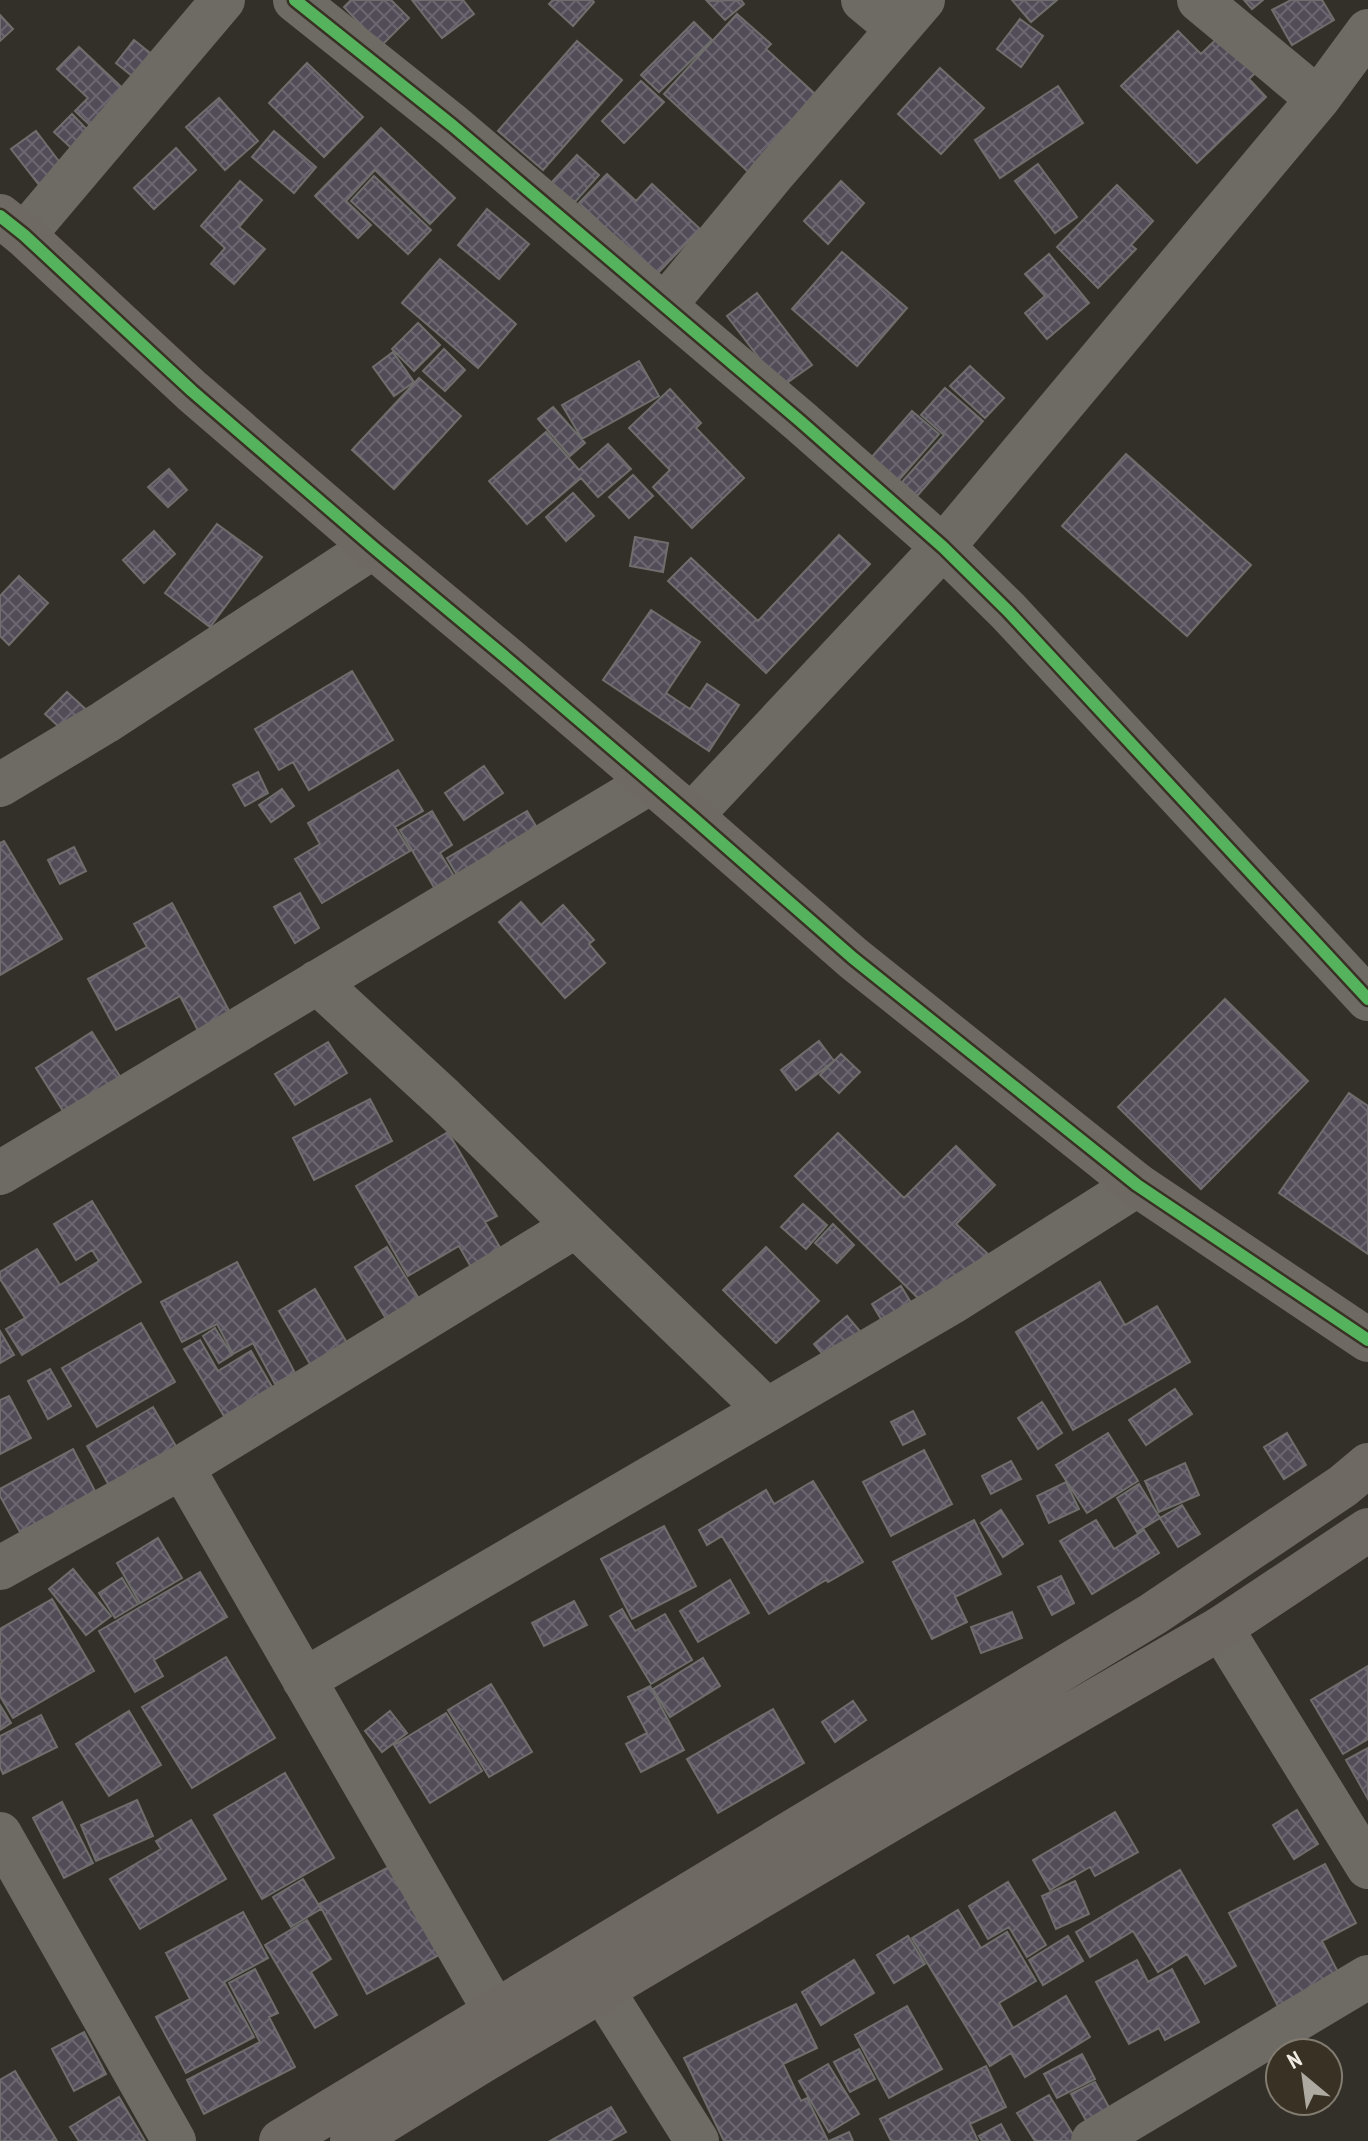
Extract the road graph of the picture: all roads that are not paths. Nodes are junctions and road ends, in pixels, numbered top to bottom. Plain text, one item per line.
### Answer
1 (223, 0) edge
2 (295, 0) edge
3 (863, 0) edge
4 (1199, 0) edge
5 (910, 14) edge
6 (1368, 31) edge
7 (1318, 99) junction
8 (12, 226) edge
9 (665, 305) junction
10 (373, 547) junction
11 (943, 547) junction
12 (651, 782) junction
13 (0, 785) edge
14 (691, 816) junction
15 (1362, 979) edge
16 (317, 982) junction
17 (0, 1173) edge
18 (1137, 1185) junction
19 (574, 1227) junction
20 (1368, 1340) edge
21 (767, 1410) junction
22 (1368, 1465) edge
23 (182, 1467) junction
24 (1368, 1530) edge
25 (0, 1568) edge
26 (1221, 1628) junction
27 (304, 1680) junction
28 (4, 1851) edge
29 (1368, 1867) edge
30 (1368, 1977) edge
31 (603, 1991) junction
32 (496, 2013) junction
33 (1104, 2138) edge
34 (174, 2141) edge
35 (281, 2141) edge
36 (352, 2141) edge
37 (697, 2141) edge

1 - 8 street
2 - 9 street
3 - 5 street
4 - 7 street
5 - 9 street
6 - 7 street
7 - 11 street
8 - 10 street
9 - 11 street
10 - 12 street
10 - 13 street
11 - 14 street
11 - 15 street
12 - 14 street
12 - 16 street
14 - 18 street
16 - 17 street
16 - 19 street
18 - 20 street
18 - 21 street
19 - 21 street
19 - 23 street
21 - 27 street
22 - 32 street
23 - 25 street
23 - 27 street
24 - 26 street
26 - 29 street
26 - 31 street
27 - 32 street
28 - 34 street
30 - 33 street
31 - 36 street
31 - 37 street
32 - 35 street

